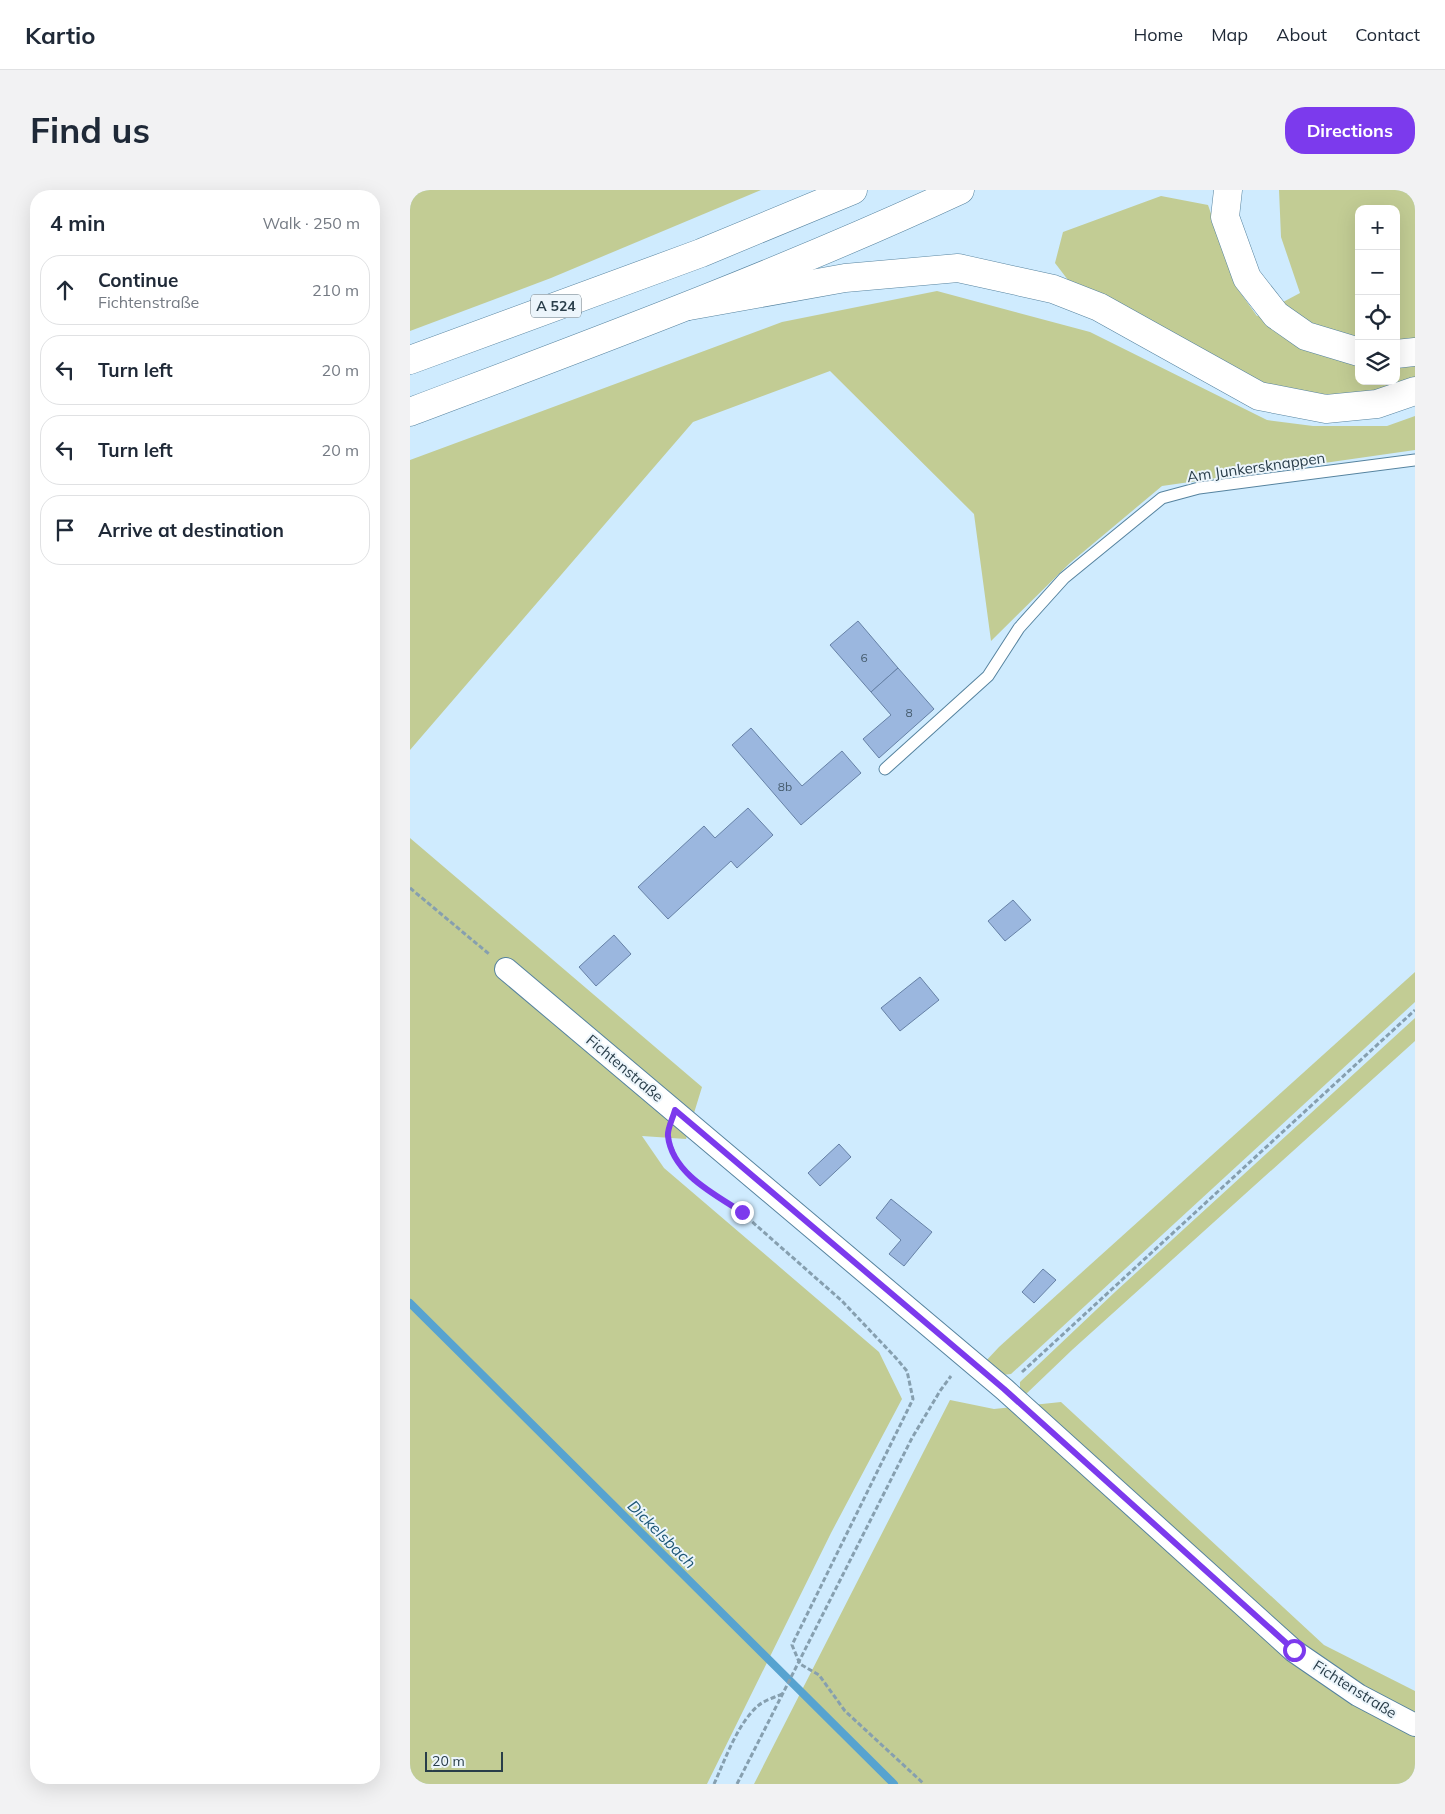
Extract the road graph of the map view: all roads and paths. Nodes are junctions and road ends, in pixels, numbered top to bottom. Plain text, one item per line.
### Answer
1 (853, 190) edge
2 (960, 190) edge
3 (1228, 190) edge
4 (689, 306) junction
5 (1355, 351) edge
6 (1415, 352) edge
7 (1400, 354) edge
8 (410, 360) edge
9 (1415, 391) edge
10 (410, 412) edge
11 (1415, 460) edge
12 (885, 769) dead end
13 (410, 888) edge
14 (506, 969) joint
15 (1415, 1010) edge
16 (675, 1110) junction
17 (966, 1358) junction
18 (1032, 1362) dead end
19 (800, 1664) junction
20 (784, 1693) junction
21 (1415, 1725) edge
22 (714, 1784) edge
23 (738, 1784) edge
24 (924, 1784) edge

1 - 8 highway, A 524
2 - 4 highway
3 - 5 highway
4 - 9 highway
4 - 10 highway
6 - 7 highway
11 - 12 lane, Am Junkersknappen
13 - 14 path
14 - 16 street, Fichtenstraße
15 - 18 path
16 - 17 street, Fichtenstraße
16 - 19 path
17 - 19 path
17 - 21 street, Fichtenstraße
19 - 20 path
19 - 24 path
20 - 22 path
20 - 23 path

